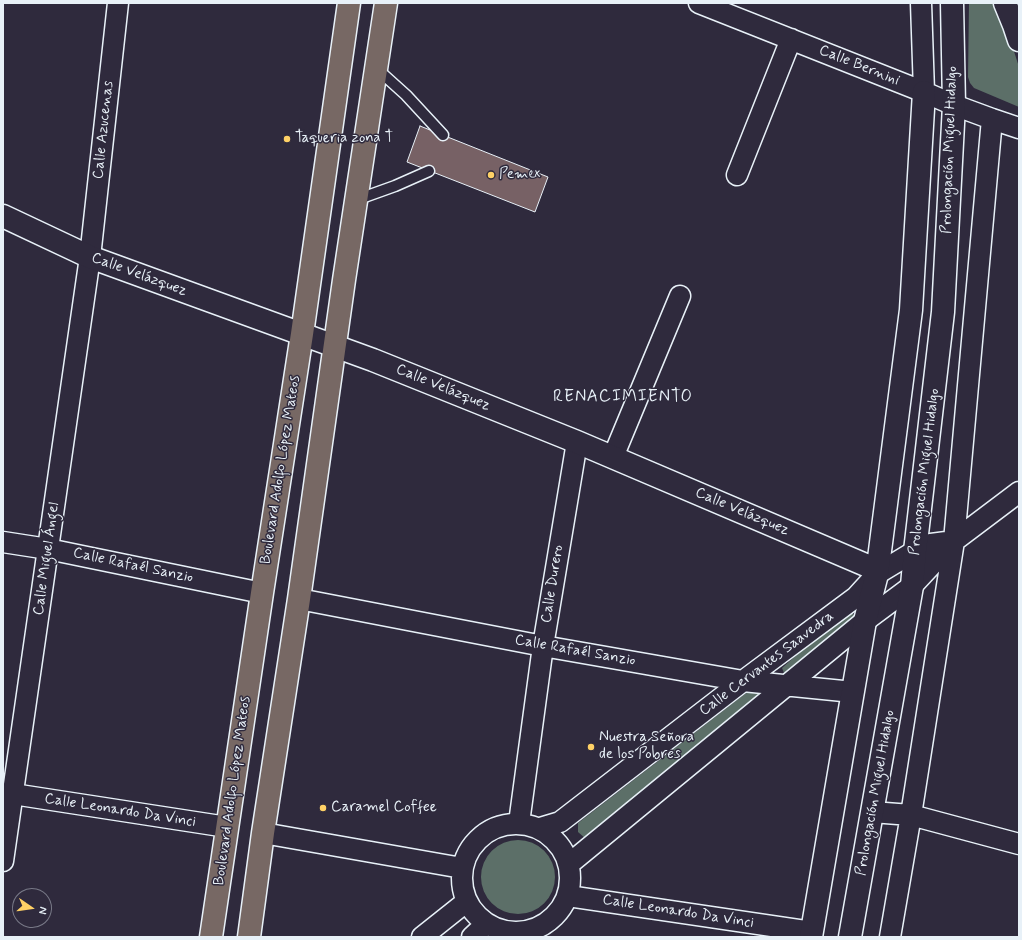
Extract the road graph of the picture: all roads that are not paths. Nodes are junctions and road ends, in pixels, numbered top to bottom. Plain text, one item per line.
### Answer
1 (118, 3) edge
2 (349, 3) edge
3 (386, 3) edge
4 (699, 3) edge
5 (921, 3) edge
6 (952, 3) edge
7 (1005, 3) edge
8 (791, 39) junction
9 (1019, 40) edge
10 (376, 68) junction
11 (924, 92) junction
12 (954, 105) junction
13 (992, 119) junction
14 (1019, 128) edge
15 (443, 135) dead end
16 (429, 171) dead end
17 (737, 175) dead end
18 (356, 200) junction
19 (3, 216) edge
20 (90, 258) junction
21 (680, 296) dead end
22 (302, 334) junction
23 (335, 347) junction
24 (577, 442) junction
25 (613, 457) junction
26 (1019, 492) edge
27 (954, 541) junction
28 (3, 542) edge
29 (48, 549) junction
30 (915, 551) junction
31 (877, 574) junction
32 (912, 586) junction
33 (262, 593) junction
34 (299, 599) junction
35 (865, 621) junction
36 (543, 646) junction
37 (743, 681) junction
38 (787, 685) junction
39 (853, 692) junction
40 (13, 794) junction
41 (872, 812) junction
42 (911, 815) junction
43 (519, 823) junction
44 (227, 828) junction
45 (540, 828) junction
46 (263, 833) junction
47 (1019, 844) edge
48 (3, 861) edge
49 (569, 864) junction
50 (462, 868) junction
51 (568, 896) junction
52 (466, 902) junction
53 (486, 924) junction
54 (510, 935) edge
55 (812, 935) edge
56 (211, 937) edge
57 (249, 937) edge
58 (422, 937) edge
59 (472, 937) edge
60 (850, 937) edge
61 (890, 937) edge

1 - 20 street, Calle Azucenas
2 - 22 main road, Boulevard Adolfo López Mateos
3 - 10 main road
4 - 8 street, Calle Bernini
5 - 11 street
6 - 12 street, Prolongación Miguel Hidalgo
7 - 9 street
8 - 11 street, Calle Bernini
8 - 17 street
10 - 15 lane
10 - 18 main road
11 - 12 street, Calle Bernini
11 - 31 street, Prolongación Miguel Hidalgo
12 - 13 street, Calle Bernini
12 - 30 street, Prolongación Miguel Hidalgo
13 - 14 street, Calle Bernini
13 - 27 street
16 - 18 lane
18 - 23 main road
19 - 20 street, Calle Velázquez
20 - 22 street, Calle Velázquez
20 - 29 street, Calle Miguel Ángel
21 - 25 street
22 - 23 street, Calle Velázquez
22 - 33 main road, Boulevard Adolfo López Mateos
23 - 24 street, Calle Velázquez
23 - 34 main road
24 - 25 street, Calle Velázquez
24 - 36 street, Calle Durero
25 - 31 street, Calle Velázquez
26 - 27 street, Calle Cervantes Saavedra
27 - 30 street, Calle Cervantes Saavedra
27 - 32 street, Calle Cervantes Saavedra
27 - 42 street
28 - 29 street, Calle Rafaél Sanzio
29 - 33 street, Calle Rafaél Sanzio
29 - 40 street, Calle Miguel Ángel
30 - 31 street, Calle Cervantes Saavedra
30 - 32 street, Prolongación Miguel Hidalgo
31 - 35 street, Prolongación Miguel Hidalgo
31 - 37 street, Calle Cervantes Saavedra
32 - 35 street, Calle Cervantes Saavedra
32 - 41 street, Prolongación Miguel Hidalgo
33 - 44 main road, Boulevard Adolfo López Mateos
34 - 36 street, Calle Rafaél Sanzio
34 - 46 main road
35 - 38 street, Calle Cervantes Saavedra
35 - 39 street, Prolongación Miguel Hidalgo
36 - 37 street, Calle Rafaél Sanzio
36 - 43 street, Calle Durero
37 - 38 street, Calle Rafaél Sanzio
37 - 45 street, Calle Cervantes Saavedra
38 - 39 street, Calle Rafaél Sanzio
38 - 49 street, Calle Cervantes Saavedra
39 - 55 street, Prolongación Miguel Hidalgo
40 - 44 street, Calle Leonardo Da Vinci
40 - 48 street, Calle Miguel Ángel
41 - 42 street
41 - 60 street, Prolongación Miguel Hidalgo
42 - 47 street
42 - 61 street
43 - 45 street
43 - 50 street
44 - 56 main road, Boulevard Adolfo López Mateos
45 - 49 street
46 - 50 street
46 - 57 main road
49 - 51 street
50 - 52 street
51 - 54 street
51 - 55 street, Calle Leonardo Da Vinci
52 - 53 street
52 - 58 street
53 - 54 street
53 - 59 street

